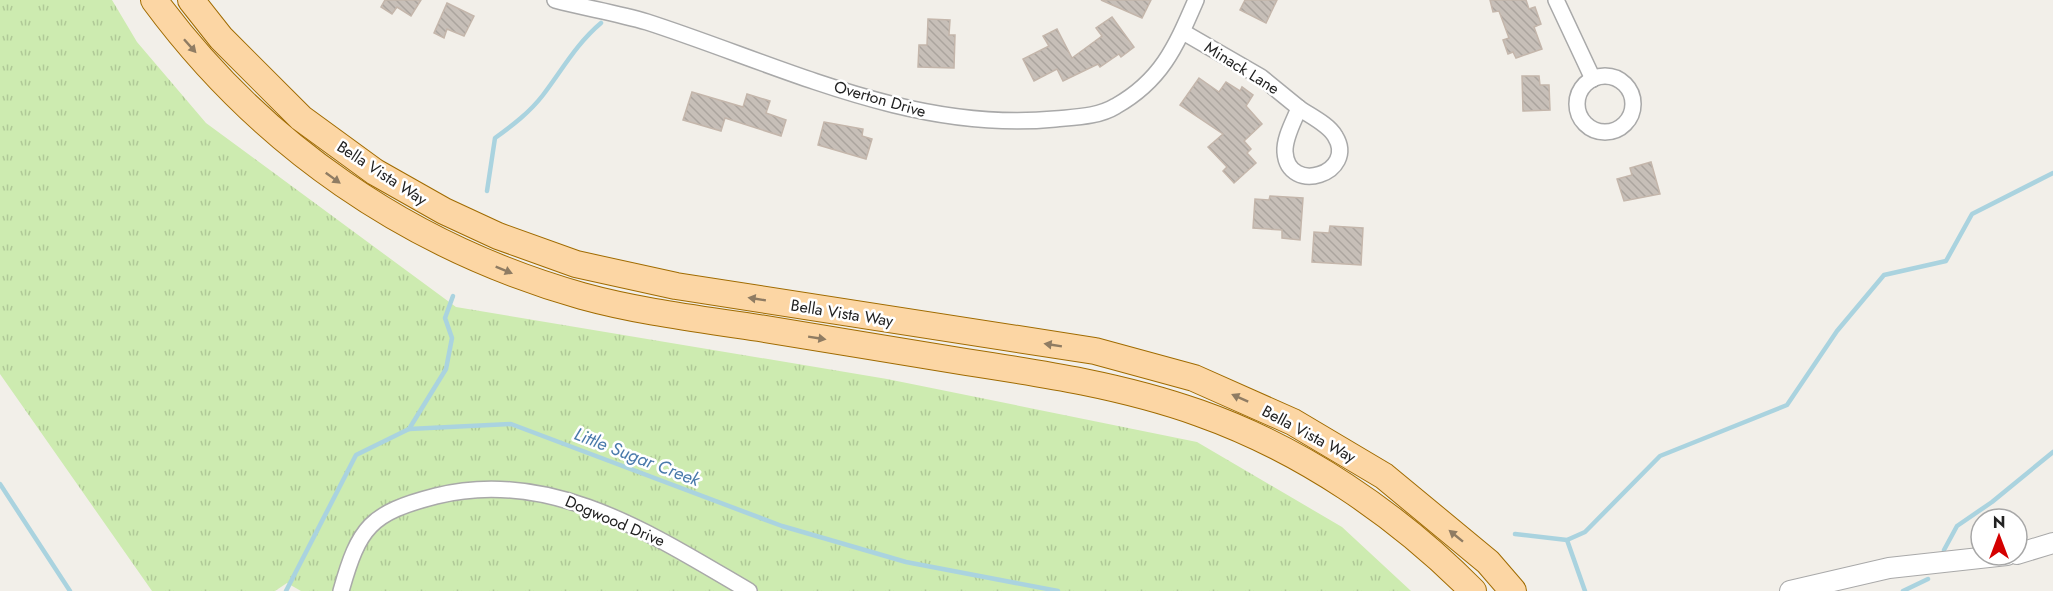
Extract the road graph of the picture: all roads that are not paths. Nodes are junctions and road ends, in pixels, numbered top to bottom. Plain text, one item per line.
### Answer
1 (154, 0) edge
2 (191, 0) edge
3 (555, 0) edge
4 (1196, 0) edge
5 (1556, 0) edge
6 (1182, 32) junction
7 (1593, 79) dead end
8 (1299, 108) junction
9 (2053, 543) edge
10 (2029, 550) edge
11 (1969, 559) edge
12 (1488, 562) junction
13 (341, 591) edge
14 (749, 591) edge
15 (1473, 591) edge
16 (1513, 591) edge
17 (1525, 591) edge
18 (1790, 591) edge

1 -> 15 main road, Bella Vista Way
12 -> 2 main road, Bella Vista Way
3 - 6 street, Overton Drive
4 - 6 street, Overton Drive
5 - 7 street
6 - 8 street, Minack Lane
8 - 8 street, Minack Lane
9 - 10 street
11 - 18 street
12 - 16 main road, Bella Vista Way
12 - 17 main road
13 - 14 street, Dogwood Drive

